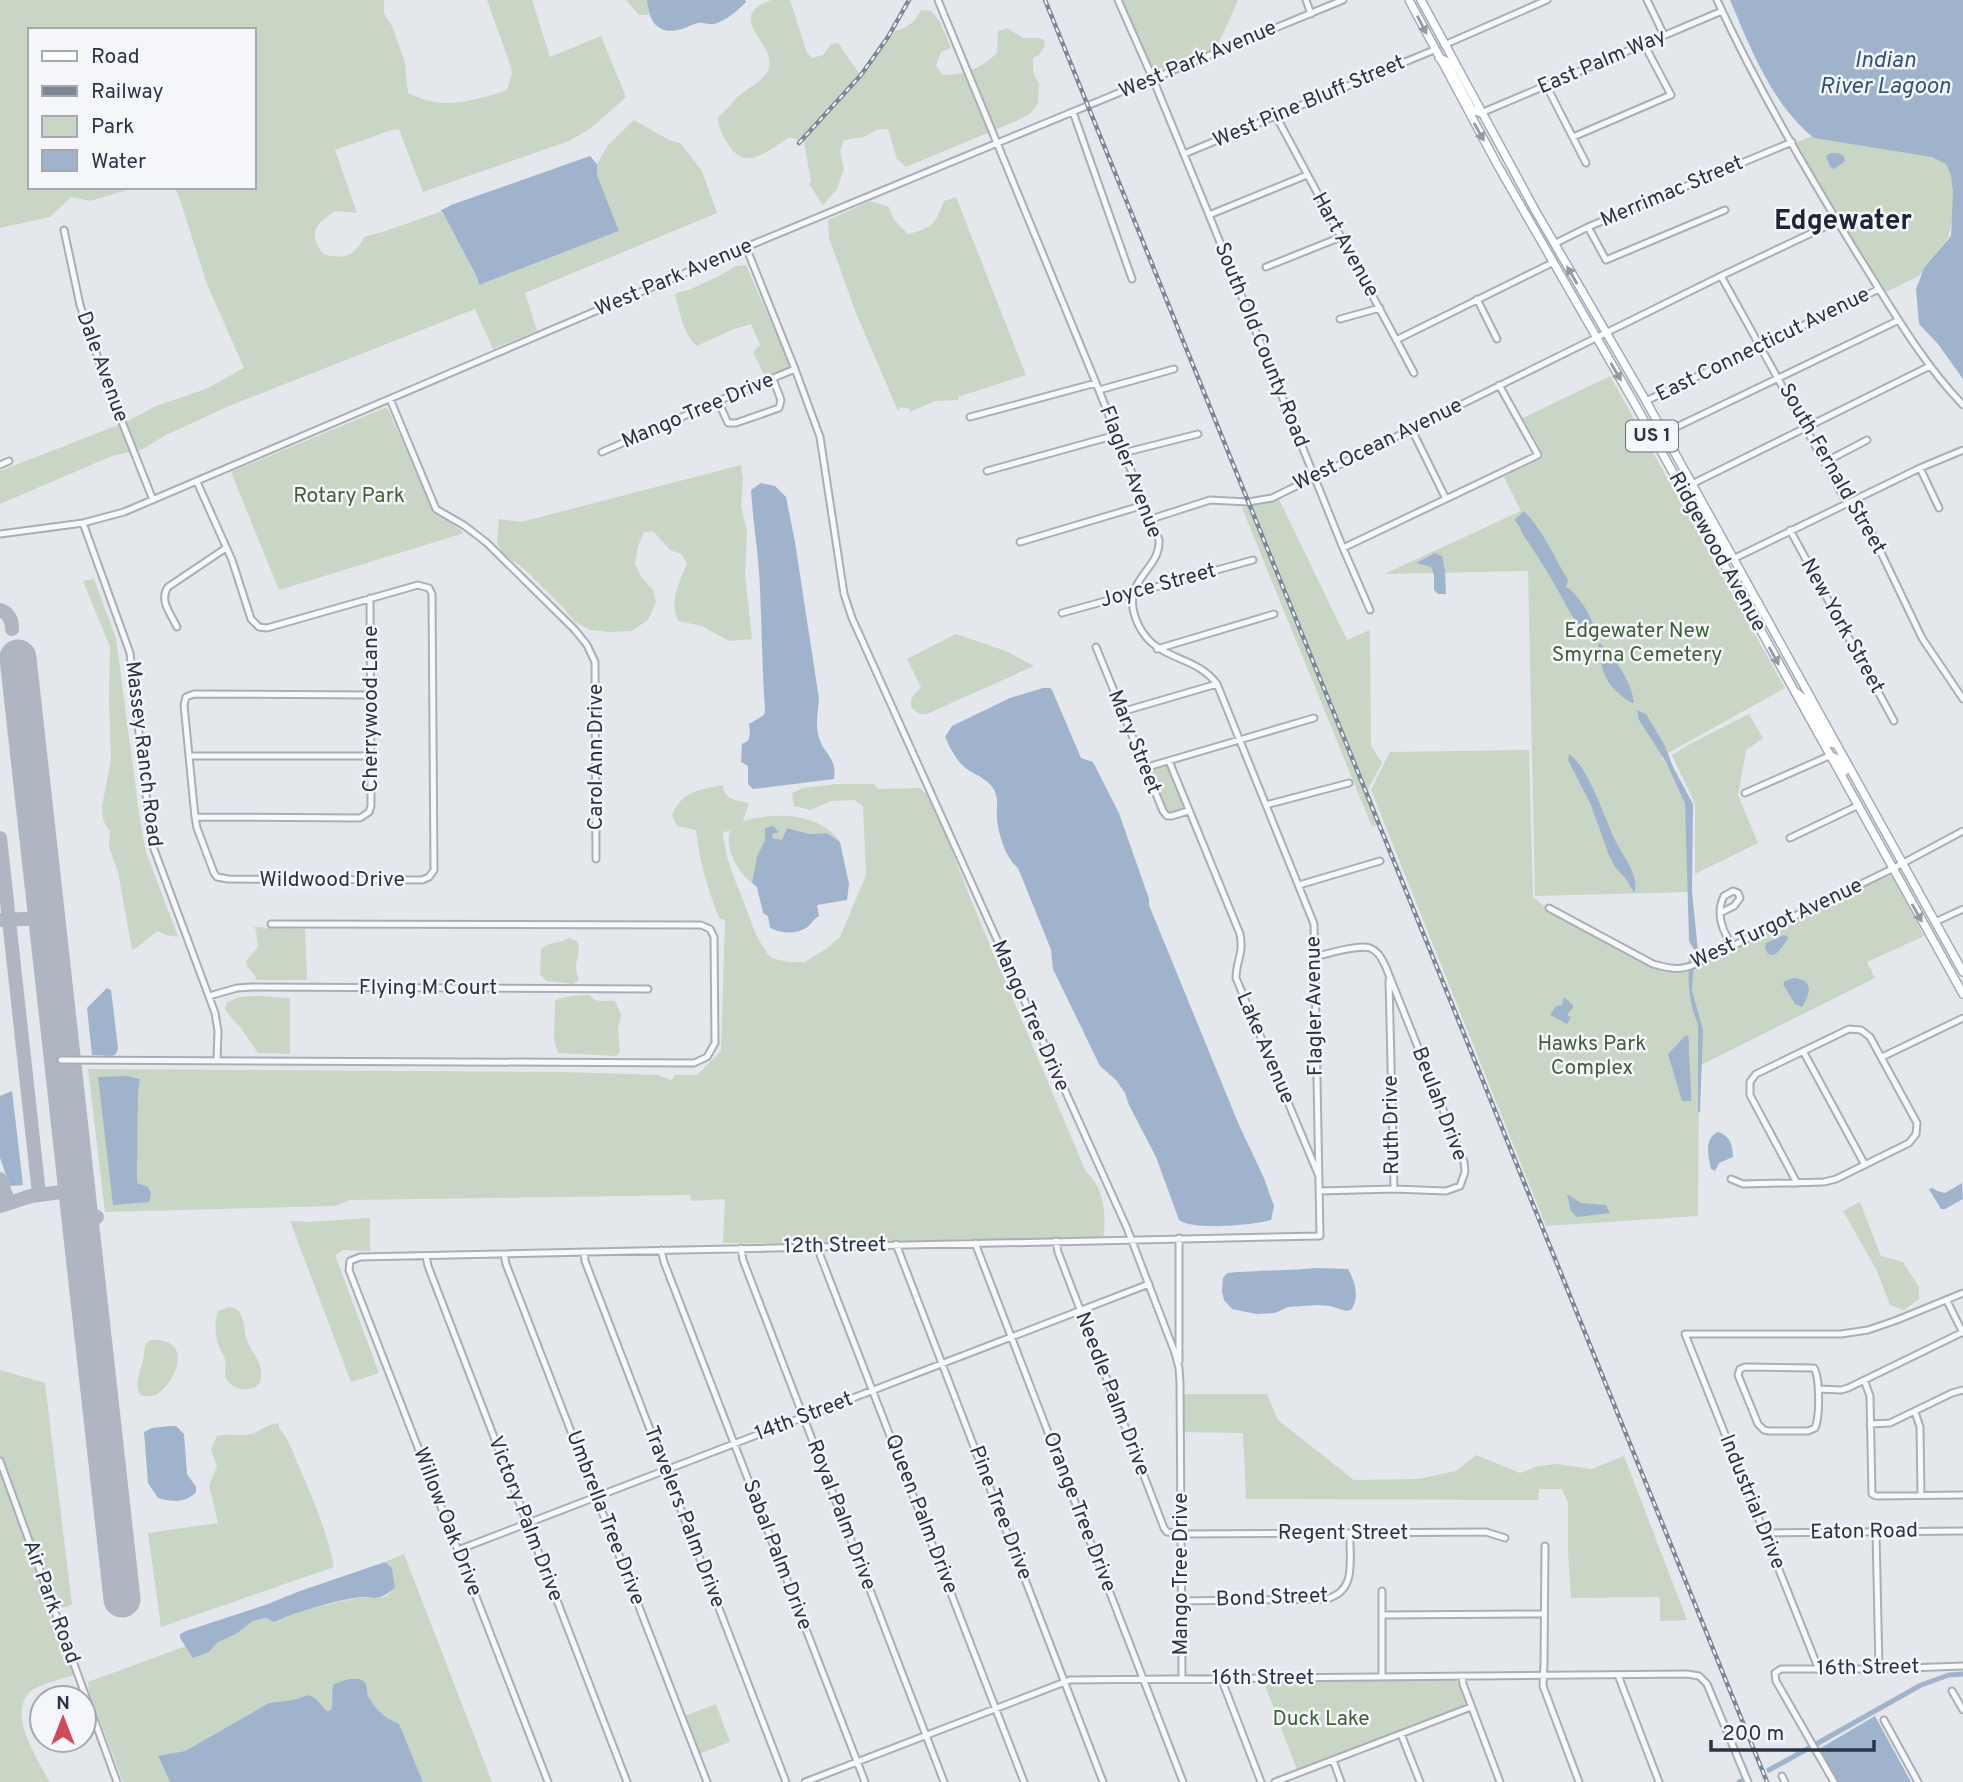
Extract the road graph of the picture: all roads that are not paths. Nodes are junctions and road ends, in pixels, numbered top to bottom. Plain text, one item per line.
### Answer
1 (1118, 0) edge
2 (1306, 0) edge
3 (1343, 0) edge
4 (1409, 0) edge
5 (1421, 0) edge
6 (1548, 0) edge
7 (1647, 0) edge
8 (1717, 0) edge
9 (939, 3) edge
10 (1722, 11) junction
11 (1311, 13) junction
12 (1664, 35) junction
13 (1644, 44) junction
14 (1444, 45) junction
15 (1434, 50) junction
16 (1439, 58) junction
17 (1153, 79) junction
18 (1547, 87) junction
19 (1073, 112) junction
20 (1481, 113) junction
21 (1276, 116) junction
22 (1573, 137) junction
23 (1792, 142) junction
24 (996, 143) junction
25 (1184, 154) junction
26 (1586, 163) dead end
27 (1498, 166) junction
28 (1307, 175) junction
29 (1535, 210) junction
30 (1725, 210) dead end
31 (1209, 215) junction
32 (1838, 221) junction
33 (1588, 227) junction
34 (64, 230) dead end
35 (1340, 237) junction
36 (1554, 244) junction
37 (746, 247) junction
38 (1552, 263) junction
39 (1266, 267) dead end
40 (1721, 276) junction
41 (1132, 279) dead end
42 (1879, 289) junction
43 (1477, 299) junction
44 (1380, 309) junction
45 (1340, 319) dead end
46 (1899, 320) junction
47 (1606, 333) junction
48 (1596, 338) junction
49 (1497, 339) dead end
50 (1396, 340) junction
51 (1761, 346) junction
52 (1930, 366) junction
53 (795, 369) junction
54 (1174, 369) dead end
55 (1414, 373) dead end
56 (1779, 377) junction
57 (774, 379) junction
58 (1499, 385) junction
59 (1097, 386) junction
60 (390, 399) junction
61 (718, 401) junction
62 (1646, 401) junction
63 (1963, 405) edge
64 (970, 417) dead end
65 (1805, 427) junction
66 (1411, 428) junction
67 (1664, 433) junction
68 (1198, 434) dead end
69 (1116, 435) junction
70 (1867, 440) dead end
71 (1963, 450) edge
72 (602, 452) dead end
73 (1123, 453) junction
74 (9, 461) dead end
75 (1825, 462) junction
76 (0, 465) edge
77 (1920, 468) junction
78 (987, 471) dead end
79 (1315, 476) junction
80 (197, 482) junction
81 (1692, 484) junction
82 (1446, 499) junction
83 (153, 500) junction
84 (1688, 500) junction
85 (1847, 503) junction
86 (1144, 505) junction
87 (1939, 508) dead end
88 (1151, 519) junction
89 (83, 523) junction
90 (1790, 530) junction
91 (0, 534) edge
92 (1020, 542) dead end
93 (226, 548) junction
94 (1343, 548) junction
95 (1732, 557) junction
96 (1253, 560) dead end
97 (1727, 572) junction
98 (1133, 592) junction
99 (370, 598) junction
100 (1370, 610) dead end
101 (1062, 613) dead end
102 (1274, 614) dead end
103 (177, 626) dead end
104 (1775, 634) junction
105 (1096, 647) dead end
106 (1157, 649) junction
107 (1217, 684) junction
108 (1793, 690) junction
109 (371, 695) junction
110 (1963, 699) edge
111 (1121, 712) junction
112 (1314, 718) dead end
113 (1894, 721) dead end
114 (1239, 739) junction
115 (1837, 745) junction
116 (189, 756) junction
117 (371, 756) junction
118 (1829, 756) junction
119 (1169, 761) junction
120 (1144, 768) junction
121 (1349, 783) dead end
122 (1745, 793) dead end
123 (1266, 805) junction
124 (1870, 805) junction
125 (1857, 806) junction
126 (1188, 811) junction
127 (195, 817) junction
128 (1963, 831) edge
129 (1790, 838) dead end
130 (596, 859) dead end
131 (1380, 861) dead end
132 (1902, 864) junction
133 (1892, 869) junction
134 (1299, 885) junction
135 (1549, 908) dead end
136 (1963, 909) edge
137 (1720, 913) dead end
138 (1935, 922) junction
139 (271, 924) dead end
140 (1733, 946) junction
141 (1314, 957) junction
142 (1963, 972) edge
143 (1389, 977) junction
144 (1955, 980) junction
145 (1963, 986) edge
146 (648, 989) dead end
147 (1963, 994) edge
148 (209, 996) junction
149 (1963, 1018) edge
150 (1803, 1051) junction
151 (1882, 1057) junction
152 (61, 1060) dead end
153 (217, 1060) junction
154 (1865, 1165) junction
155 (1319, 1177) junction
156 (1731, 1179) dead end
157 (1797, 1183) junction
158 (1394, 1189) junction
159 (1319, 1191) junction
160 (1320, 1236) joint
161 (1179, 1238) junction
162 (1131, 1239) junction
163 (1056, 1241) junction
164 (975, 1243) junction
165 (896, 1244) junction
166 (820, 1246) junction
167 (741, 1248) junction
168 (661, 1250) junction
169 (584, 1252) junction
170 (504, 1254) junction
171 (426, 1256) junction
172 (350, 1261) joint
173 (1149, 1284) junction
174 (1963, 1293) edge
175 (1947, 1301) junction
176 (1080, 1310) junction
177 (1963, 1332) edge
178 (1011, 1337) junction
179 (942, 1364) junction
180 (1179, 1368) junction
181 (1864, 1380) junction
182 (1818, 1389) junction
183 (873, 1390) junction
184 (1963, 1390) edge
185 (1915, 1412) junction
186 (803, 1417) junction
187 (1870, 1424) junction
188 (734, 1444) junction
189 (0, 1461) edge
190 (666, 1470) junction
191 (1921, 1495) junction
192 (1963, 1495) edge
193 (596, 1497) junction
194 (527, 1524) junction
195 (1963, 1531) edge
196 (1876, 1532) junction
197 (1350, 1533) junction
198 (1765, 1533) junction
199 (1181, 1534) junction
200 (1505, 1538) dead end
201 (1545, 1546) dead end
202 (458, 1550) junction
203 (1382, 1591) dead end
204 (1181, 1601) junction
205 (1544, 1614) junction
206 (1382, 1615) junction
207 (1963, 1666) edge
208 (1879, 1669) junction
209 (1819, 1670) junction
210 (1542, 1675) junction
211 (1618, 1675) junction
212 (1462, 1676) junction
213 (1382, 1677) junction
214 (1182, 1678) junction
215 (1221, 1678) junction
216 (1143, 1679) junction
217 (1065, 1682) junction
218 (1952, 1691) dead end
219 (1471, 1707) junction
220 (996, 1708) junction
221 (1963, 1710) edge
222 (1884, 1720) dead end
223 (1401, 1734) junction
224 (926, 1735) junction
225 (1333, 1759) junction
226 (857, 1762) junction
227 (117, 1782) edge
228 (548, 1782) edge
229 (627, 1782) edge
230 (707, 1782) edge
231 (786, 1782) edge
232 (805, 1782) edge
233 (865, 1782) edge
234 (944, 1782) edge
235 (1024, 1782) edge
236 (1103, 1782) edge
237 (1182, 1782) edge
238 (1261, 1782) edge
239 (1275, 1782) edge
240 (1342, 1782) edge
241 (1420, 1782) edge
242 (1500, 1782) edge
243 (1579, 1782) edge
244 (1659, 1782) edge
245 (1748, 1782) edge
246 (1833, 1782) edge
247 (1918, 1782) edge

1 - 17 street, South Old County Road
2 - 11 street
3 - 11 street, West Park Avenue
4 -> 15 main road, Ridgewood Avenue / US 1
5 - 14 main road, Ridgewood Avenue / US 1
6 - 14 street
7 - 12 street
8 - 10 street
9 - 24 street, Flagler Avenue
10 - 12 street, East Palm Way
10 - 23 street
11 - 17 street, West Park Avenue
12 - 13 street, East Palm Way
13 - 18 street, East Palm Way
13 - 22 street
14 - 20 main road, Ridgewood Avenue / US 1
15 - 16 main road, Ridgewood Avenue / US 1
15 - 21 street, West Pine Bluff Street
16 - 20 main road
16 -> 27 main road, Ridgewood Avenue / US 1
17 - 19 street, West Park Avenue
17 - 25 street, South Old County Road
18 - 20 street, East Palm Way
18 - 22 street
19 - 24 street, West Park Avenue
19 - 41 street
20 - 29 main road, Ridgewood Avenue / US 1
21 - 25 street, West Pine Bluff Street
21 - 28 street, Hart Avenue
22 - 26 street
23 - 32 street
23 - 33 street, Merrimac Street
24 - 37 street, West Park Avenue
24 - 59 street, Flagler Avenue
25 - 31 street, South Old County Road
27 - 29 main road
27 - 38 main road, Ridgewood Avenue / US 1
28 - 31 street
28 - 35 street, Hart Avenue
29 - 36 main road, Ridgewood Avenue / US 1
30 - 33 street
31 - 79 street, South Old County Road
32 - 40 street, West Ocean Avenue
32 - 42 street
33 - 36 street, Merrimac Street
34 - 83 street, Dale Avenue
35 - 39 street
35 - 44 street, Hart Avenue
47 -> 36 main road, Ridgewood Avenue / US 1
37 - 53 street, Mango Tree Drive
37 - 60 street, West Park Avenue
38 - 43 street
38 - 48 main road, Ridgewood Avenue / US 1
40 - 47 street, West Ocean Avenue
40 - 51 street, South Fernald Street
42 - 46 street
42 - 51 street, East Connecticut Avenue
43 - 49 street
43 - 50 street
44 - 45 street
44 - 50 street, Hart Avenue
46 - 52 street
46 - 56 street
47 - 48 street, West Ocean Avenue
47 - 62 main road, Ridgewood Avenue / US 1
48 - 58 street, West Ocean Avenue
48 -> 84 main road, Ridgewood Avenue / US 1
50 - 55 street, Hart Avenue
51 - 56 street, South Fernald Street
51 - 62 street, East Connecticut Avenue
52 - 63 street
52 - 65 street
53 - 57 street, Mango Tree Drive
53 - 162 street, Mango Tree Drive
54 - 59 street
56 - 65 street, South Fernald Street
56 - 67 street
57 - 61 street, Mango Tree Drive
57 - 61 street
58 - 66 street, West Ocean Avenue
58 - 82 street
59 - 64 street
59 - 69 street, Flagler Avenue
60 - 80 street, West Park Avenue
60 - 130 street, Carol Ann Drive
61 - 72 street, Mango Tree Drive
62 - 67 main road, Ridgewood Avenue / US 1
65 - 75 street, South Fernald Street
65 - 81 street
66 - 79 street, West Ocean Avenue
66 - 82 street
67 - 81 main road, Ridgewood Avenue / US 1
68 - 73 street
69 - 73 street, Flagler Avenue
69 - 78 street
70 - 75 street
71 - 77 street
73 - 86 street, Flagler Avenue
74 - 76 street
75 - 85 street, South Fernald Street
77 - 85 street
77 - 87 street
79 - 88 street, West Ocean Avenue
79 - 94 street, South Old County Road
80 - 83 street, West Park Avenue
80 - 93 street
81 - 95 main road, Ridgewood Avenue / US 1
82 - 94 street
83 - 89 street, West Park Avenue
84 - 95 main road
84 - 97 main road, Ridgewood Avenue / US 1
85 - 90 street
85 - 110 street, South Fernald Street
86 - 88 street, Flagler Avenue
86 - 92 street
88 - 98 street, Flagler Avenue
89 - 91 street, West Park Avenue
89 - 148 street, Massey Ranch Road
90 - 95 street
90 - 113 street, New York Street
93 - 99 street, Wildwood Drive
93 - 103 street
94 - 100 street, South Old County Road
95 - 104 main road, Ridgewood Avenue / US 1
96 - 98 street, Joyce Street
97 - 104 main road
97 -> 108 main road, Ridgewood Avenue / US 1
98 - 101 street, Joyce Street
98 - 106 street
99 - 109 street, Cherrywood Lane
99 - 127 street, Wildwood Drive
102 - 106 street
104 - 115 main road, Ridgewood Avenue / US 1
105 - 111 street, Mary Street
106 - 107 street
107 - 111 street
107 - 114 street, Flagler Avenue
108 - 115 main road
108 - 118 main road, Ridgewood Avenue / US 1
109 - 116 street, Wildwood Drive
109 - 117 street, Cherrywood Lane
111 - 120 street, Mary Street
112 - 114 street
114 - 119 street
114 - 123 street, Flagler Avenue
115 - 124 main road, Ridgewood Avenue / US 1
116 - 117 street
116 - 127 street, Wildwood Drive
117 - 127 street, Cherrywood Lane
118 - 122 street
118 - 124 main road
118 - 125 main road, Ridgewood Avenue / US 1
119 - 120 street
119 - 126 street, Lake Avenue
120 - 126 street, Mary Street
121 - 123 street
123 - 134 street, Flagler Avenue
124 - 132 main road, Ridgewood Avenue / US 1
125 - 129 street
125 - 133 main road, Ridgewood Avenue / US 1
126 - 155 street, Lake Avenue
128 - 132 street, West Turgot Avenue
131 - 134 street
132 - 133 street, West Turgot Avenue
132 - 138 main road, Ridgewood Avenue / US 1
133 - 140 street, West Turgot Avenue
133 -> 144 main road, Ridgewood Avenue / US 1
134 - 141 street, Flagler Avenue
135 - 140 street, West Turgot Avenue
136 - 138 street
137 - 140 street
138 - 142 main road, Ridgewood Avenue / US 1
139 - 153 street
141 - 143 street, Beulah Drive
141 - 155 street, Flagler Avenue
143 - 158 street, Ruth Drive
143 - 158 street, Beulah Drive
144 - 145 main road
144 - 147 main road, Ridgewood Avenue / US 1
146 - 148 street, Flying M Court
148 - 153 street, Massey Ranch Road
149 - 151 street
150 - 151 street
150 - 154 street
150 - 157 street
151 - 154 street
152 - 153 street
154 - 157 street
155 - 159 street, Flagler Avenue
156 - 157 street
158 - 159 street, Beulah Drive
159 - 160 street, Flagler Avenue
160 - 161 street, 12th Street
161 - 162 street, 12th Street
161 - 180 street
162 - 163 street, 12th Street
162 - 173 street, Mango Tree Drive
163 - 164 street, 12th Street
163 - 176 street, Needle Palm Drive
164 - 165 street, 12th Street
164 - 178 street, Orange Tree Drive
165 - 166 street, 12th Street
165 - 179 street, Pine Tree Drive
166 - 167 street, 12th Street
166 - 183 street, Queen Palm Drive
167 - 168 street, 12th Street
167 - 186 street, Royal Palm Drive
168 - 169 street, 12th Street
168 - 188 street, Sabal Palm Drive
169 - 170 street, 12th Street
169 - 190 street, Travelers Palm Drive
170 - 171 street, 12th Street
170 - 193 street, Umbrella Tree Drive
171 - 172 street, 12th Street
171 - 194 street, Victory Palm Drive
172 - 202 street, Willow Oak Drive
173 - 176 street, 14th Street
173 - 180 street, Mango Tree Drive
174 - 175 street
175 - 177 street
175 - 198 street, Industrial Drive
176 - 178 street, 14th Street
176 - 199 street, Needle Palm Drive
177 - 181 street
178 - 179 street, 14th Street
178 - 216 street, Orange Tree Drive
179 - 183 street, 14th Street
179 - 217 street, Pine Tree Drive
180 - 199 street, Mango Tree Drive
181 - 182 street
181 - 187 street
182 - 182 street
183 - 186 street, 14th Street
183 - 220 street, Queen Palm Drive
184 - 185 street
185 - 187 street
185 - 191 street
186 - 188 street, 14th Street
186 - 224 street, Royal Palm Drive
187 - 191 street
188 - 190 street, 14th Street
188 - 226 street, Sabal Palm Drive
189 - 227 street, Air Park Road
190 - 193 street, 14th Street
190 - 231 street, Travelers Palm Drive
191 - 192 street
193 - 194 street, 14th Street
193 - 230 street, Umbrella Tree Drive
194 - 202 street, 14th Street
194 - 229 street, Victory Palm Drive
195 - 196 street, Eaton Road
196 - 198 street, Eaton Road
196 - 208 street
197 - 199 street, Regent Street
197 - 200 street, Regent Street
197 - 204 street, Bond Street
198 - 209 street, Industrial Drive
199 - 204 street, Mango Tree Drive
201 - 205 street
202 - 228 street, Willow Oak Drive
203 - 206 street
204 - 214 street, Mango Tree Drive
205 - 206 street
205 - 210 street
206 - 213 street
207 - 208 street, 16th Street
208 - 209 street, 16th Street
209 - 246 street, 16th Street
210 - 211 street, 16th Street
210 - 212 street, 16th Street
210 - 243 street
211 - 244 street
211 - 245 street, 16th Street
212 - 213 street, 16th Street
212 - 219 street
213 - 215 street, 16th Street
214 - 215 street, 16th Street
214 - 216 street, 16th Street
215 - 238 street
216 - 217 street, 16th Street
216 - 237 street, Orange Tree Drive
217 - 220 street, 16th Street
217 - 236 street, Pine Tree Drive
218 - 221 street
219 - 223 street
219 - 242 street
220 - 224 street, 16th Street
220 - 235 street, Queen Palm Drive
222 - 247 street
223 - 225 street
223 - 241 street
224 - 226 street, 16th Street
224 - 234 street, Royal Palm Drive
225 - 239 street
225 - 240 street
226 - 232 street, 16th Street
226 - 233 street, Sabal Palm Drive

